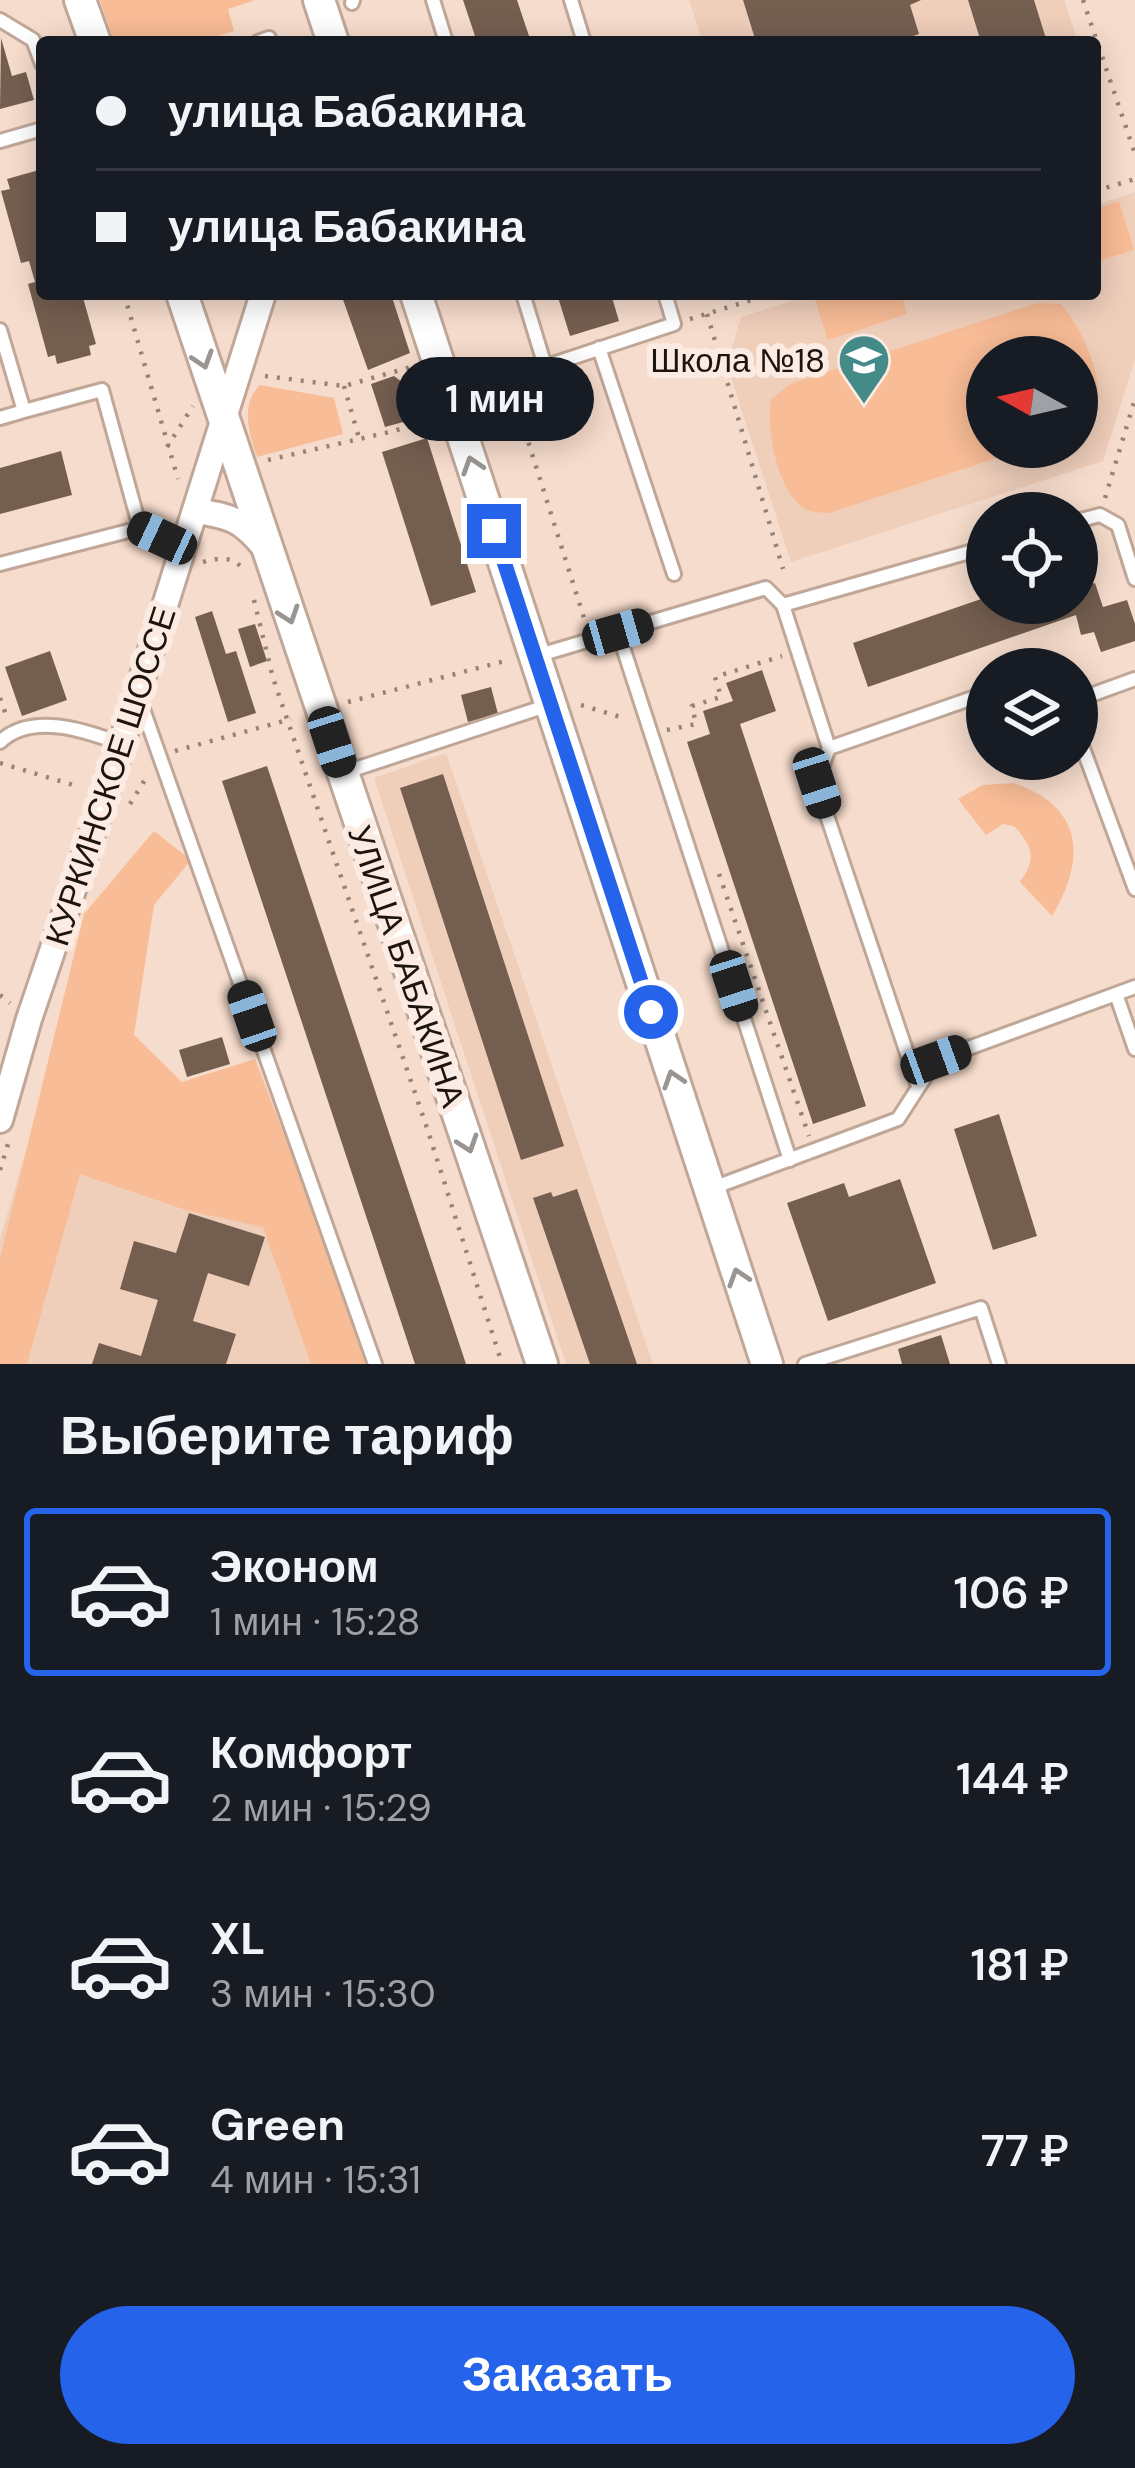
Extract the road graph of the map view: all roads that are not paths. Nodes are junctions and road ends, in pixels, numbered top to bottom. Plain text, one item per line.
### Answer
1 (80, 0) edge
2 (319, 0) edge
3 (433, 0) edge
4 (571, 0) edge
5 (0, 20) edge
6 (92, 36) edge
7 (331, 36) edge
8 (444, 36) edge
9 (582, 36) edge
10 (36, 46) edge
11 (36, 131) edge
12 (0, 141) edge
13 (184, 300) edge
14 (261, 300) edge
15 (417, 300) edge
16 (525, 300) edge
17 (667, 300) edge
18 (0, 330) edge
19 (599, 348) junction
20 (545, 366) junction
21 (441, 408) junction
22 (24, 411) junction
23 (0, 418) edge
24 (224, 425) junction
25 (197, 512) junction
26 (1098, 515) edge
27 (140, 528) junction
28 (267, 551) junction
29 (966, 553) edge
30 (192, 556) junction
31 (0, 564) edge
32 (674, 574) dead end
33 (1135, 579) edge
34 (783, 605) junction
35 (618, 632) junction
36 (521, 658) junction
37 (1135, 679) edge
38 (1098, 692) edge
39 (138, 695) junction
40 (966, 700) edge
41 (563, 704) junction
42 (0, 742) edge
43 (122, 744) junction
44 (829, 748) junction
45 (342, 773) junction
46 (1095, 780) edge
47 (1135, 889) edge
48 (1135, 987) edge
49 (1116, 994) junction
50 (1135, 1049) edge
51 (918, 1087) junction
52 (0, 1120) edge
53 (790, 1160) junction
54 (709, 1190) junction
55 (841, 1359) edge
56 (375, 1364) edge
57 (542, 1364) edge
58 (767, 1364) edge
59 (805, 1364) edge
60 (999, 1364) edge

1 - 6 street
2 - 7 street
3 - 8 lane
4 - 9 lane
5 - 10 lane
11 - 12 lane
13 -> 24 street, УЛИЦА БАБАКИНА
14 - 24 street, КУРКИНСКОЕ ШОССЕ
15 - 21 street
16 - 20 lane
17 - 19 lane
18 - 22 lane
19 - 20 lane
19 - 32 lane
20 - 21 lane
36 -> 21 street
22 - 23 lane
22 - 27 lane
24 - 25 street, КУРКИНСКОЕ ШОССЕ
24 - 28 street, УЛИЦА БАБАКИНА
25 - 28 street
25 - 30 street, КУРКИНСКОЕ ШОССЕ
26 - 33 lane
27 - 30 lane
27 - 31 lane
28 -> 45 street, УЛИЦА БАБАКИНА
29 - 34 lane
30 - 39 street, КУРКИНСКОЕ ШОССЕ
34 - 35 lane
34 - 44 lane
35 - 36 lane
35 - 53 lane
36 - 41 street
37 - 38 lane
39 - 43 street, КУРКИНСКОЕ ШОССЕ
39 - 56 lane
40 - 44 lane
41 - 45 lane
54 -> 41 street
42 - 43 lane
43 - 52 street, КУРКИНСКОЕ ШОССЕ
44 - 51 lane
45 -> 57 street, УЛИЦА БАБАКИНА
46 - 47 lane
48 - 49 lane
49 - 50 lane
49 - 51 lane
51 - 53 lane
53 - 54 lane
58 -> 54 street
55 - 59 lane
55 - 60 lane

